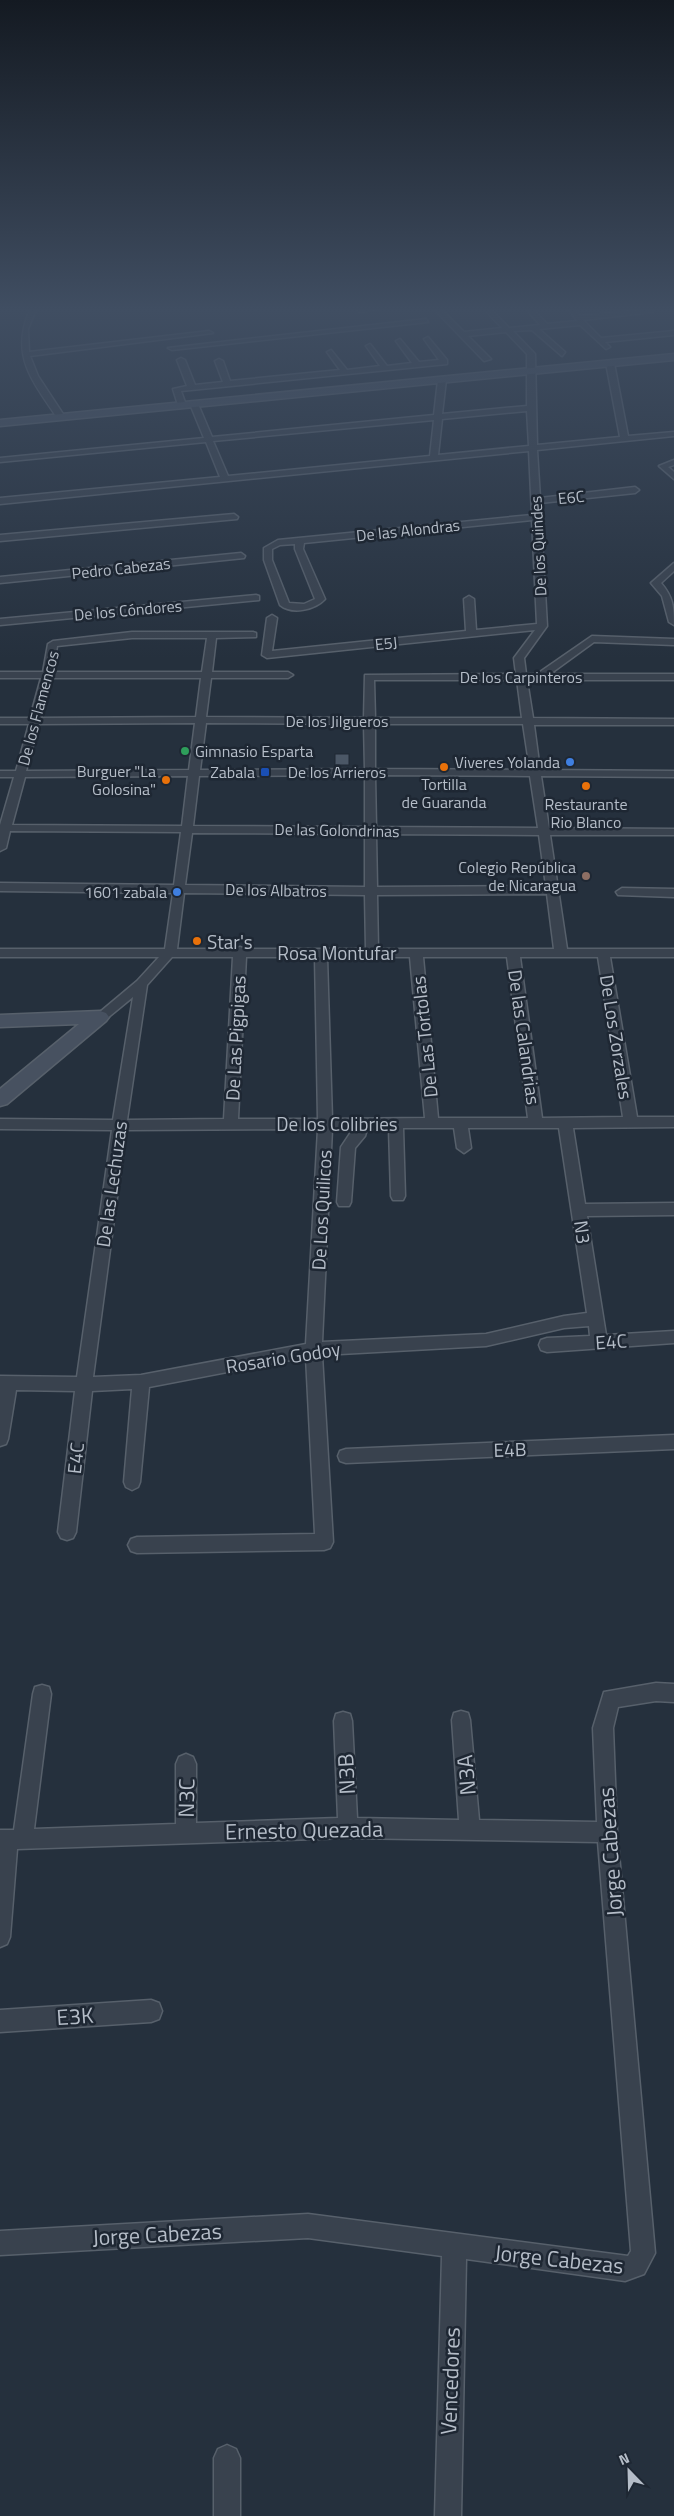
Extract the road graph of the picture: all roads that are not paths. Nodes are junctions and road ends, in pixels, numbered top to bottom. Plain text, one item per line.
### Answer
1 (203, 424) edge
2 (361, 424) edge
3 (438, 424) edge
4 (532, 424) edge
5 (621, 424) edge
6 (674, 434) edge
7 (624, 438) junction
8 (209, 439) junction
9 (534, 447) junction
10 (434, 457) junction
11 (0, 460) edge
12 (674, 462) edge
13 (674, 476) edge
14 (226, 479) junction
15 (635, 490) dead end
16 (0, 501) edge
17 (536, 501) junction
18 (234, 517) dead end
19 (537, 517) junction
20 (0, 538) edge
21 (300, 541) junction
22 (241, 556) dead end
23 (674, 566) edge
24 (0, 580) edge
25 (670, 595) edge
26 (256, 598) dead end
27 (469, 599) dead end
28 (272, 618) dead end
29 (0, 622) edge
30 (674, 622) edge
31 (542, 626) junction
32 (212, 634) junction
33 (471, 634) junction
34 (253, 635) dead end
35 (674, 642) edge
36 (0, 675) edge
37 (47, 675) junction
38 (207, 676) junction
39 (288, 676) dead end
40 (521, 676) junction
41 (541, 676) junction
42 (674, 677) edge
43 (202, 720) junction
44 (0, 721) edge
45 (35, 721) junction
46 (370, 721) junction
47 (528, 722) junction
48 (674, 722) edge
49 (196, 772) junction
50 (371, 772) junction
51 (20, 773) junction
52 (0, 774) edge
53 (535, 774) junction
54 (674, 774) edge
55 (3, 828) edge
56 (188, 828) junction
57 (371, 831) junction
58 (544, 832) junction
59 (674, 832) edge
60 (0, 848) edge
61 (0, 887) edge
62 (179, 888) junction
63 (552, 890) junction
64 (372, 891) junction
65 (622, 892) dead end
66 (674, 892) edge
67 (171, 951) junction
68 (240, 951) junction
69 (321, 952) junction
70 (372, 952) junction
71 (416, 952) junction
72 (513, 952) junction
73 (561, 952) junction
74 (603, 952) junction
75 (0, 953) edge
76 (674, 953) edge
77 (141, 984) junction
78 (100, 1017) junction
79 (0, 1021) edge
80 (0, 1099) edge
81 (536, 1122) junction
82 (565, 1122) junction
83 (631, 1122) junction
84 (674, 1122) edge
85 (325, 1123) junction
86 (360, 1123) junction
87 (432, 1123) junction
88 (460, 1123) junction
89 (0, 1124) edge
90 (231, 1124) junction
91 (396, 1124) junction
92 (119, 1126) junction
93 (464, 1148) dead end
94 (398, 1196) dead end
95 (344, 1202) dead end
96 (674, 1209) edge
97 (580, 1210) junction
98 (595, 1319) junction
99 (674, 1337) edge
100 (598, 1342) junction
101 (547, 1345) dead end
102 (314, 1349) junction
103 (141, 1382) junction
104 (4, 1383) edge
105 (83, 1384) junction
106 (0, 1440) edge
107 (674, 1442) edge
108 (346, 1456) dead end
109 (132, 1482) dead end
110 (67, 1532) dead end
111 (137, 1545) dead end
112 (674, 1692) edge
113 (42, 1694) dead end
114 (461, 1720) dead end
115 (343, 1721) dead end
116 (186, 1764) dead end
117 (348, 1828) junction
118 (470, 1831) junction
119 (607, 1832) junction
120 (186, 1833) junction
121 (10, 1839) edge
122 (0, 1937) edge
123 (151, 2011) dead end
124 (0, 2021) edge
125 (0, 2243) edge
126 (454, 2246) junction
127 (228, 2458) dead end
128 (227, 2516) edge
129 (448, 2516) edge

1 - 8 street
2 - 8 street
3 - 10 street
4 - 9 street, De los Quindes
5 - 7 street
6 - 7 street
7 - 9 street
8 - 11 street
8 - 14 street
9 - 10 street
9 - 17 street, De los Quindes
10 - 14 street
12 - 13 street
14 - 16 street
15 - 17 street, E6C
17 - 19 street, De los Quindes
18 - 20 street
19 - 21 street, De las Alondras
19 - 31 street, De los Quindes
21 - 21 street, De las Alondras
22 - 24 street, Pedro Cabezas
23 - 25 street
25 - 30 street
26 - 29 street, De los Cóndores
27 - 33 street
28 - 33 street, E5J
31 - 33 street, E5J
31 - 40 street
32 - 34 street, De los Flamencos
32 - 37 street, De los Flamencos
32 - 38 street
35 - 41 street
36 - 37 street
37 - 38 street
37 - 45 street, De los Flamencos
38 - 39 street
38 - 43 street
40 - 41 street, De los Carpinteros
40 - 46 street, De los Carpinteros
40 - 47 street
41 - 42 street, De los Carpinteros
43 - 45 street, De los Jilgueros
43 - 46 street, De los Jilgueros
43 - 49 street
44 - 45 street, De los Jilgueros
45 - 51 street, De los Flamencos
46 - 47 street, De los Jilgueros
46 - 50 street
47 - 48 street, De los Jilgueros
47 - 53 street
49 - 50 street, De los Arrieros
49 - 51 street, De los Arrieros
49 - 56 street
50 - 53 street, De los Arrieros
50 - 57 street
51 - 52 street, De los Arrieros
51 - 55 street, De los Flamencos
53 - 54 street, De los Arrieros
53 - 58 street
55 - 56 street, De las Golondrinas
55 - 60 street, De los Flamencos
56 - 57 street, De las Golondrinas
56 - 62 street
57 - 58 street, De las Golondrinas
57 - 64 street
58 - 59 street, De las Golondrinas
58 - 63 street
61 - 62 street, De los Albatros
62 - 64 street, De los Albatros
62 - 67 street
63 - 64 street, De los Albatros
63 - 73 street
64 - 70 street
65 - 66 street
67 - 68 street, Rosa Montufar
67 - 75 street, Rosa Montufar
67 - 77 street
68 - 69 street, Rosa Montufar
68 - 90 street, De Las Pigpigas
69 - 70 street, Rosa Montufar
69 - 85 street, De Los Quilicos
70 - 71 street, Rosa Montufar
71 - 72 street, Rosa Montufar
71 - 87 street, De Las Tortolas
72 - 73 street, Rosa Montufar
72 - 81 street, De las Calandrias
73 - 74 street, Rosa Montufar
74 - 76 street, Rosa Montufar
74 - 83 street, De Los Zorzales
77 - 78 street
77 - 92 street, De las Lechuzas
78 - 79 street
78 - 80 street
81 - 82 street, De los Colibries
81 - 88 street, De los Colibries
82 - 83 street, De los Colibries
82 - 97 street, N3
83 - 84 street, De los Colibries
85 - 86 street, De los Colibries
85 - 90 street, De los Colibries
85 - 102 street, De Los Quilicos
86 - 91 street, De los Colibries
86 - 95 street
87 - 88 street, De los Colibries
87 - 91 street, De los Colibries
88 - 93 street
89 - 92 street, De los Colibries
90 - 92 street, De los Colibries
91 - 94 street
92 - 105 street, De las Lechuzas
96 - 97 street
97 - 98 street, N3
98 - 100 street, N3
98 - 102 street, Rosario Godoy
99 - 100 street, E4C
100 - 101 street, E4C
102 - 103 street, Rosario Godoy
102 - 111 street, De Los Quilicos
103 - 105 street, Rosario Godoy
103 - 109 street
104 - 105 street, Rosario Godoy
104 - 106 street
105 - 110 street, E4C
107 - 108 street, E4B
112 - 119 street, Jorge Cabezas
113 - 121 street
114 - 118 street, N3A
115 - 117 street, N3B
116 - 120 street, N3C
117 - 118 street, Ernesto Quezada
117 - 120 street, Ernesto Quezada
118 - 119 street, Ernesto Quezada
119 - 126 street, Jorge Cabezas
120 - 121 street, Ernesto Quezada
121 - 122 street
123 - 124 street, E3K
125 - 126 street, Jorge Cabezas
126 - 129 street, Vencedores
127 - 128 street

